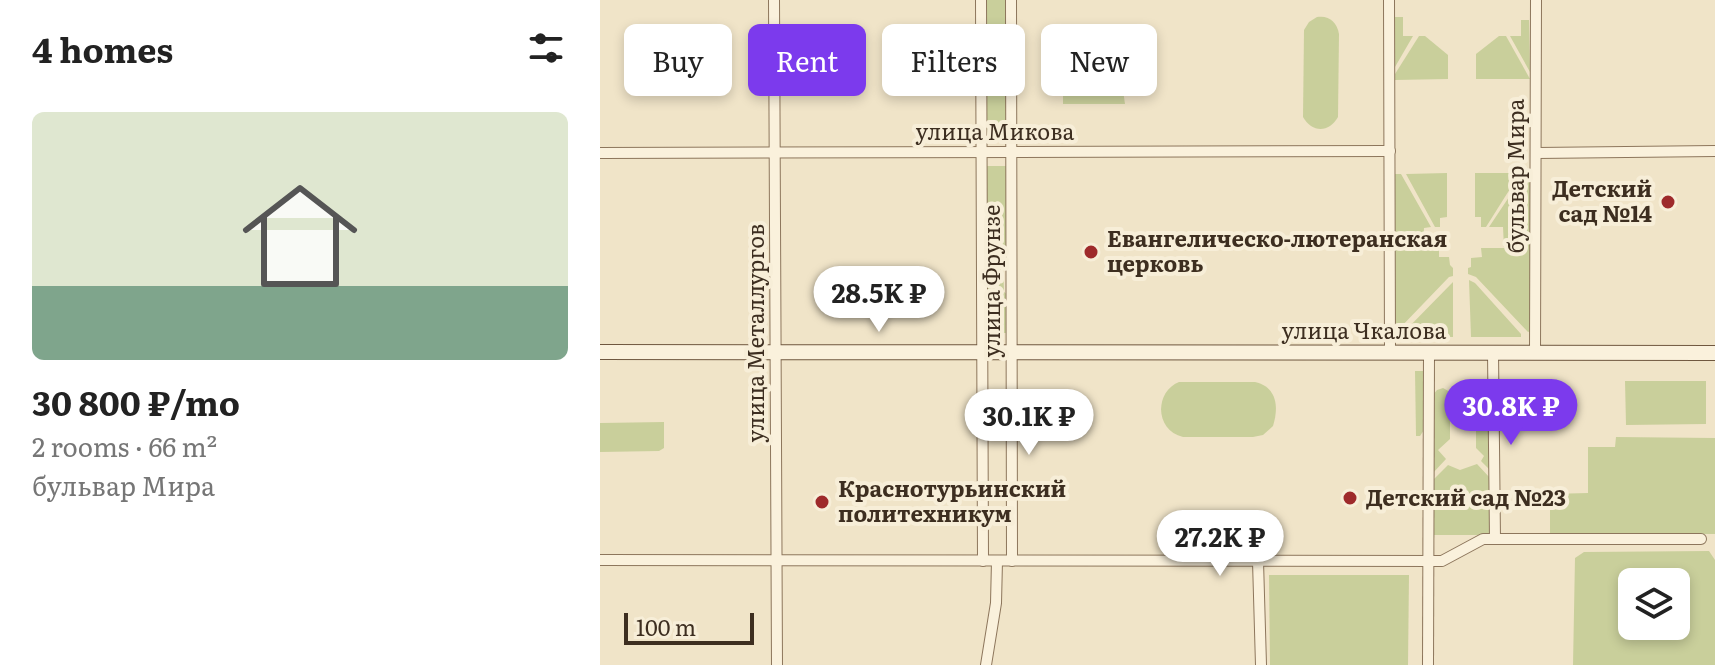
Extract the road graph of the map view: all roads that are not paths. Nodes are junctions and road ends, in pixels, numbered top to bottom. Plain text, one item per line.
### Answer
1 (774, 0) edge
2 (981, 0) edge
3 (1011, 0) edge
4 (1389, 0) edge
5 (1536, 0) edge
6 (1390, 151) junction
7 (1715, 151) edge
8 (775, 152) junction
9 (981, 152) junction
10 (1012, 152) junction
11 (600, 153) edge
12 (1537, 153) junction
13 (1390, 346) junction
14 (600, 352) edge
15 (777, 353) junction
16 (981, 353) junction
17 (1013, 353) junction
18 (1429, 353) junction
19 (1535, 353) junction
20 (1715, 353) edge
21 (1493, 354) junction
22 (1495, 539) junction
23 (1701, 539) dead end
24 (600, 560) edge
25 (777, 560) junction
26 (983, 561) junction
27 (997, 561) junction
28 (1012, 561) junction
29 (1258, 561) junction
30 (1428, 561) junction
31 (777, 665) edge
32 (986, 665) edge
33 (1261, 665) edge
34 (1428, 665) edge

1 - 8 street, улица Металлургов
2 - 9 street, улица Фрунзе
3 - 10 street, улица Фрунзе
4 - 6 street
5 - 12 street, бульвар Мира
6 - 10 street, улица Микова
6 - 13 street
7 - 12 street
8 - 9 street, улица Микова
8 - 11 street, улица Микова
8 - 15 street, улица Металлургов
9 - 10 street, улица Микова
9 - 16 street, улица Фрунзе
10 - 17 street, улица Фрунзе
12 - 19 street, бульвар Мира
13 - 17 main road, улица Чкалова
13 - 18 main road, улица Чкалова
14 - 15 main road
15 - 16 main road
15 - 25 street, улица Металлургов
16 - 17 main road, улица Чкалова
16 - 26 street, улица Фрунзе
17 - 28 street, улица Фрунзе
18 - 21 main road, улица Чкалова
18 - 30 street
19 - 20 main road, улица Чкалова
19 - 21 main road, улица Чкалова
21 - 22 street
22 - 23 street
22 - 30 street
24 - 25 street
25 - 26 street
25 - 31 street, улица Металлургов
26 - 27 street
27 - 28 street
27 - 32 street
28 - 29 street
29 - 30 street
29 - 33 street
30 - 34 street

